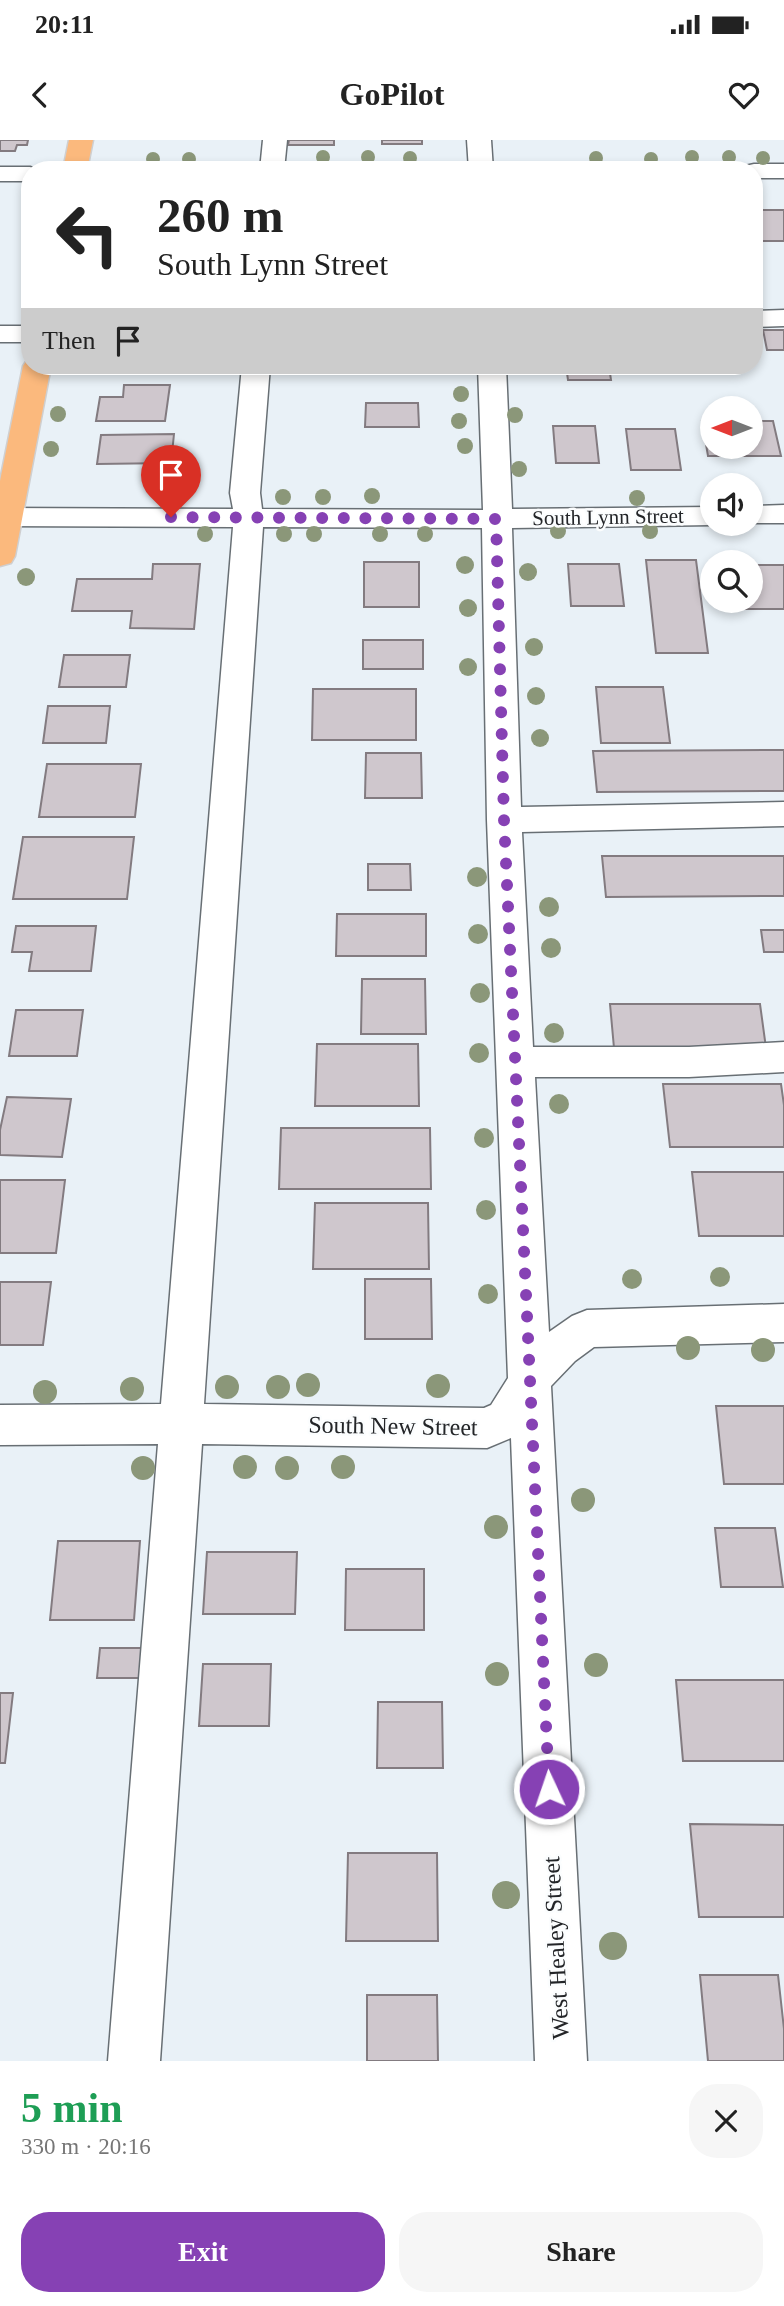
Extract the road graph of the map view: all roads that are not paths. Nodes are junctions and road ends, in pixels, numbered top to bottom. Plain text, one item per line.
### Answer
1 (80, 140) edge
2 (275, 140) edge
3 (479, 140) edge
4 (76, 161) edge
5 (273, 161) edge
6 (480, 161) edge
7 (763, 171) edge
8 (784, 171) edge
9 (0, 174) edge
10 (21, 174) edge
11 (763, 318) edge
12 (784, 318) edge
13 (0, 334) edge
14 (21, 334) edge
15 (35, 375) edge
16 (255, 375) edge
17 (492, 375) edge
18 (784, 514) edge
19 (763, 515) edge
20 (700, 516) edge
21 (4, 517) edge
22 (249, 518) junction
23 (496, 519) junction
24 (0, 556) edge
25 (784, 814) edge
26 (504, 820) junction
27 (784, 1057) edge
28 (517, 1062) junction
29 (784, 1323) edge
30 (530, 1379) junction
31 (182, 1424) junction
32 (0, 1425) edge
33 (134, 2061) edge
34 (561, 2061) edge

1 - 4 main road
2 - 5 street
3 - 6 street
7 - 8 street
9 - 10 street
11 - 12 street
13 - 14 street
15 - 21 main road
16 - 22 street
17 - 23 street, West Healey Street
18 - 19 street
20 - 23 street, South Lynn Street
21 - 22 street, South Lynn Street
21 - 24 main road
22 - 23 street, South Lynn Street
22 - 31 street
23 - 26 street, West Healey Street
25 - 26 street
26 - 28 street, West Healey Street
27 - 28 street
28 - 30 street, West Healey Street
29 - 30 street, South New Street
30 - 31 street, South New Street
30 - 34 street, West Healey Street
31 - 32 street, South New Street
31 - 33 street

